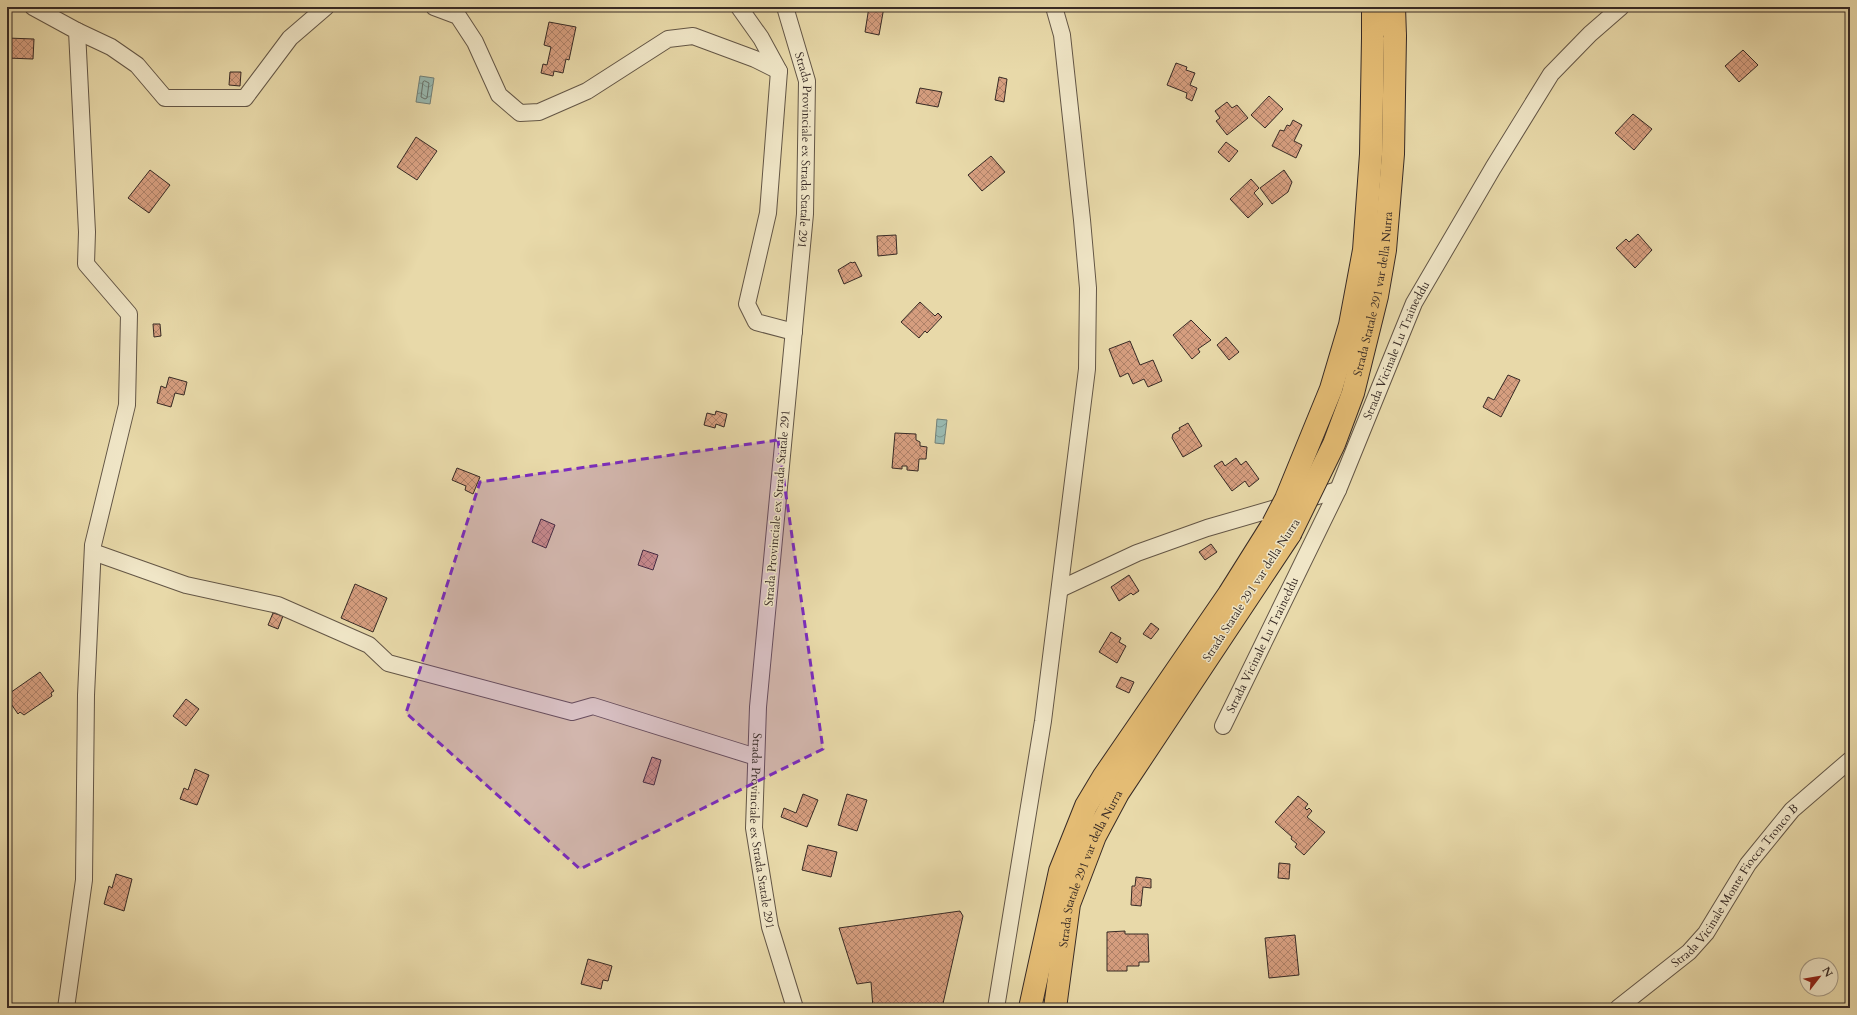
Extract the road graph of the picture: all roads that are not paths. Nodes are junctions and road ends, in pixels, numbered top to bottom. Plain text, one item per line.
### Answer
1 (33, 7) edge
2 (326, 7) edge
3 (434, 7) edge
4 (739, 7) edge
5 (785, 7) edge
6 (1054, 7) edge
7 (1373, 7) edge
8 (1394, 7) edge
9 (1621, 7) edge
10 (77, 31) junction
11 (779, 71) junction
12 (794, 332) junction
13 (1338, 490) junction
14 (1281, 529) junction
15 (93, 552) junction
16 (1060, 589) junction
17 (1223, 726) dead end
18 (756, 757) junction
19 (1850, 760) edge
20 (66, 1008) edge
21 (795, 1008) edge
22 (996, 1008) edge
23 (1030, 1008) edge
24 (1055, 1008) edge
25 (1618, 1008) edge

1 - 10 street
2 - 10 street
3 - 11 street
4 - 11 street
5 - 12 street, Strada Provinciale ex Strada Statale 291
6 - 16 street
7 - 14 highway, Strada Statale 291 var della Nurra, bridge
8 - 14 highway, Strada Statale 291 var della Nurra, bridge
9 - 13 street, Strada Vicinale Lu Traineddu
10 - 15 street
11 - 12 street
12 - 18 street, Strada Provinciale ex Strada Statale 291
13 - 16 street
13 - 17 street, Strada Vicinale Lu Traineddu
14 - 23 highway, Strada Statale 291 var della Nurra
14 - 24 highway, Strada Statale 291 var della Nurra
15 - 18 street
15 - 20 street
16 - 22 street
18 - 21 street, Strada Provinciale ex Strada Statale 291
19 - 25 street, Strada Vicinale Monte Fiocca Tronco B

